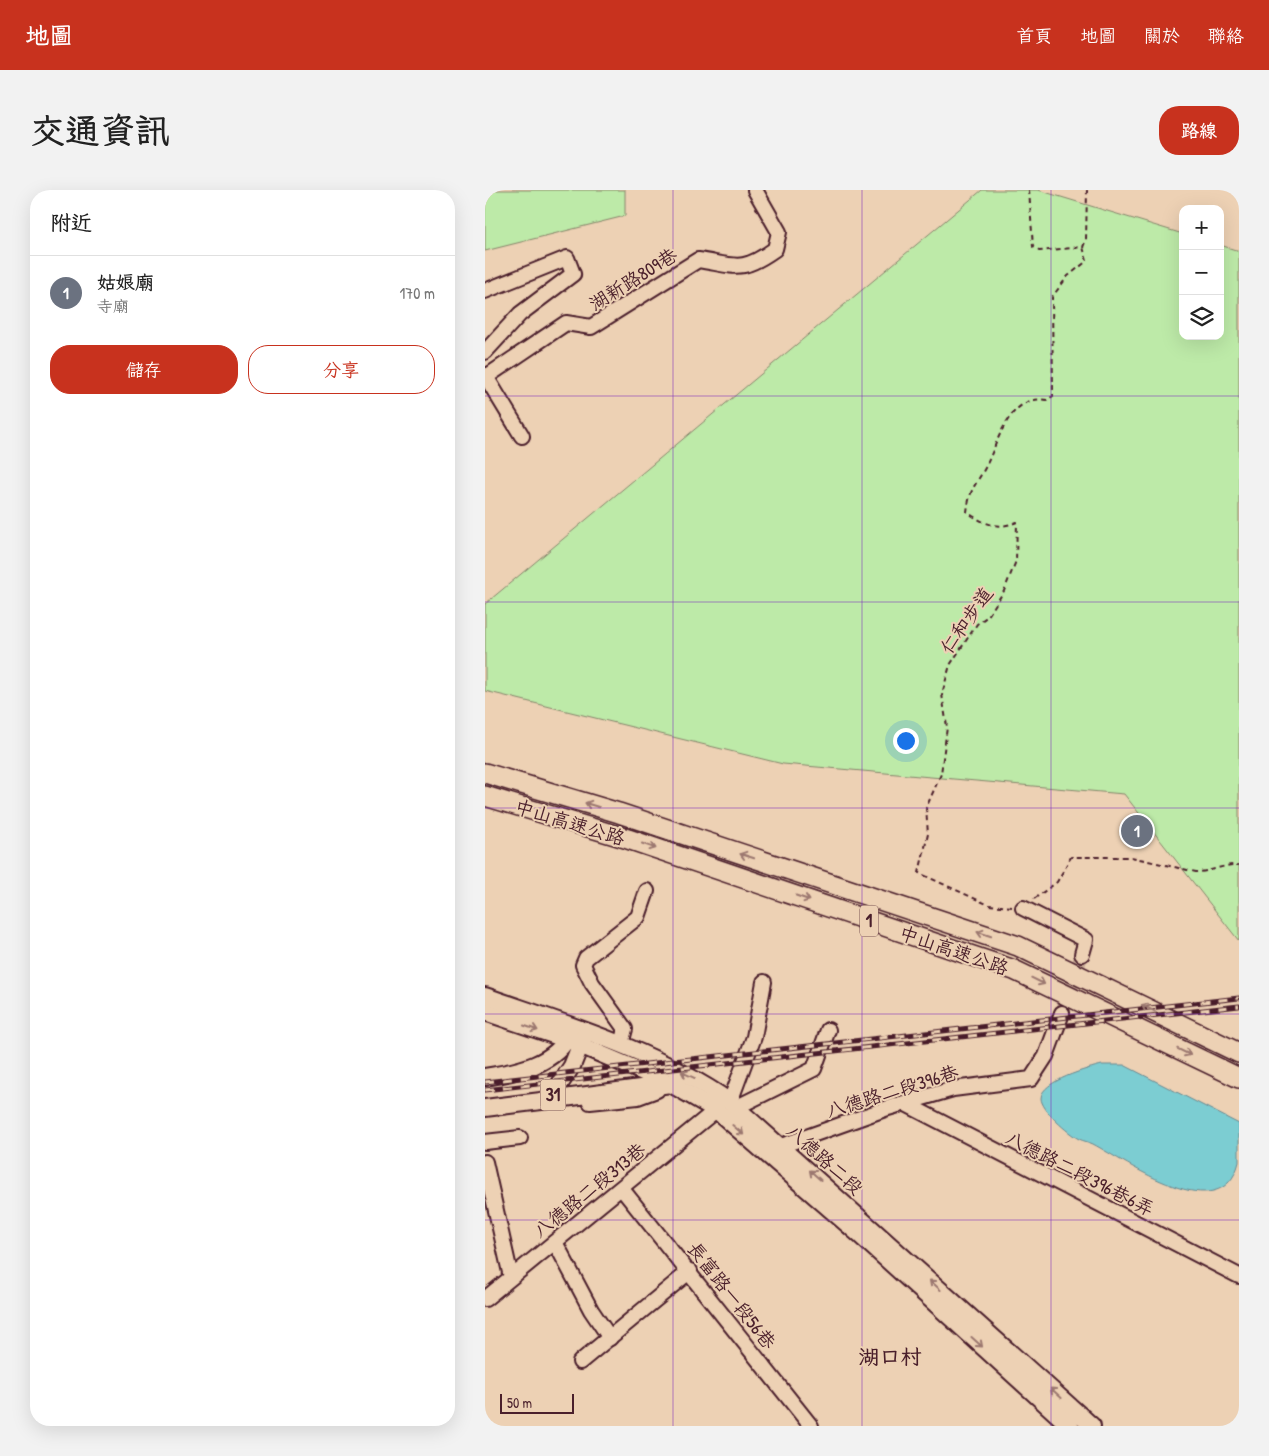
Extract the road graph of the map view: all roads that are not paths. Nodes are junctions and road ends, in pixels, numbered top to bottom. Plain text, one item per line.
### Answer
1 (755, 190) edge
2 (485, 291) edge
3 (485, 352) edge
4 (485, 376) edge
5 (522, 436) dead end
6 (485, 773) edge
7 (485, 796) edge
8 (647, 891) dead end
9 (1023, 908) road end
10 (1082, 954) tunnel mouth
11 (764, 982) dead end
12 (485, 996) edge
13 (485, 1012) edge
14 (1062, 1013) tunnel mouth
15 (828, 1030) dead end
16 (576, 1036) junction
17 (621, 1044) junction
18 (1239, 1052) edge
19 (485, 1077) edge
20 (1239, 1078) edge
21 (671, 1084) junction
22 (549, 1100) junction
23 (904, 1103) junction
24 (734, 1105) junction
25 (485, 1108) edge
26 (716, 1110) junction
27 (485, 1113) edge
28 (520, 1138) dead end
29 (485, 1142) edge
30 (781, 1146) junction
31 (485, 1162) edge
32 (622, 1189) junction
33 (865, 1231) junction
34 (555, 1242) junction
35 (689, 1272) junction
36 (1239, 1276) edge
37 (511, 1277) junction
38 (485, 1299) edge
39 (609, 1338) junction
40 (580, 1362) dead end
41 (811, 1426) edge
42 (1070, 1426) edge
43 (1092, 1426) edge

1 - 4 street, 湖新路809巷
2 - 3 street
4 - 5 street
18 -> 6 highway, 中山高速公路 / 1
7 -> 20 highway, 中山高速公路 / 1
8 - 17 street
9 - 10 street
11 - 24 street
12 - 16 main road, 八德路二段
13 -> 16 main road, 八德路二段
14 - 23 street, 八德路二段396巷
15 - 24 street
16 - 17 main road, 八德路二段
16 - 19 main road, 31
16 - 21 main road, 八德路二段
16 - 22 main road, 31
24 -> 17 main road, 八德路二段
21 - 22 main road, 31
21 - 26 main road, 八德路二段
21 - 27 street
22 - 25 main road, 31
23 - 30 street, 八德路二段396巷
23 - 36 street, 八德路二段396巷6弄
24 - 30 main road, 八德路二段
26 - 32 street, 八德路二段313巷
26 -> 33 main road, 八德路二段
28 - 29 street
33 -> 30 main road, 八德路二段
31 - 37 street
32 - 34 street, 八德路二段313巷
32 - 35 street, 長富路一段56巷
33 -> 42 main road, 八德路二段
43 -> 33 main road, 八德路二段
34 - 37 street, 八德路二段313巷
34 - 39 street
35 - 39 street
35 - 41 street, 長富路一段56巷
37 - 38 street, 八德路二段313巷
39 - 40 street

